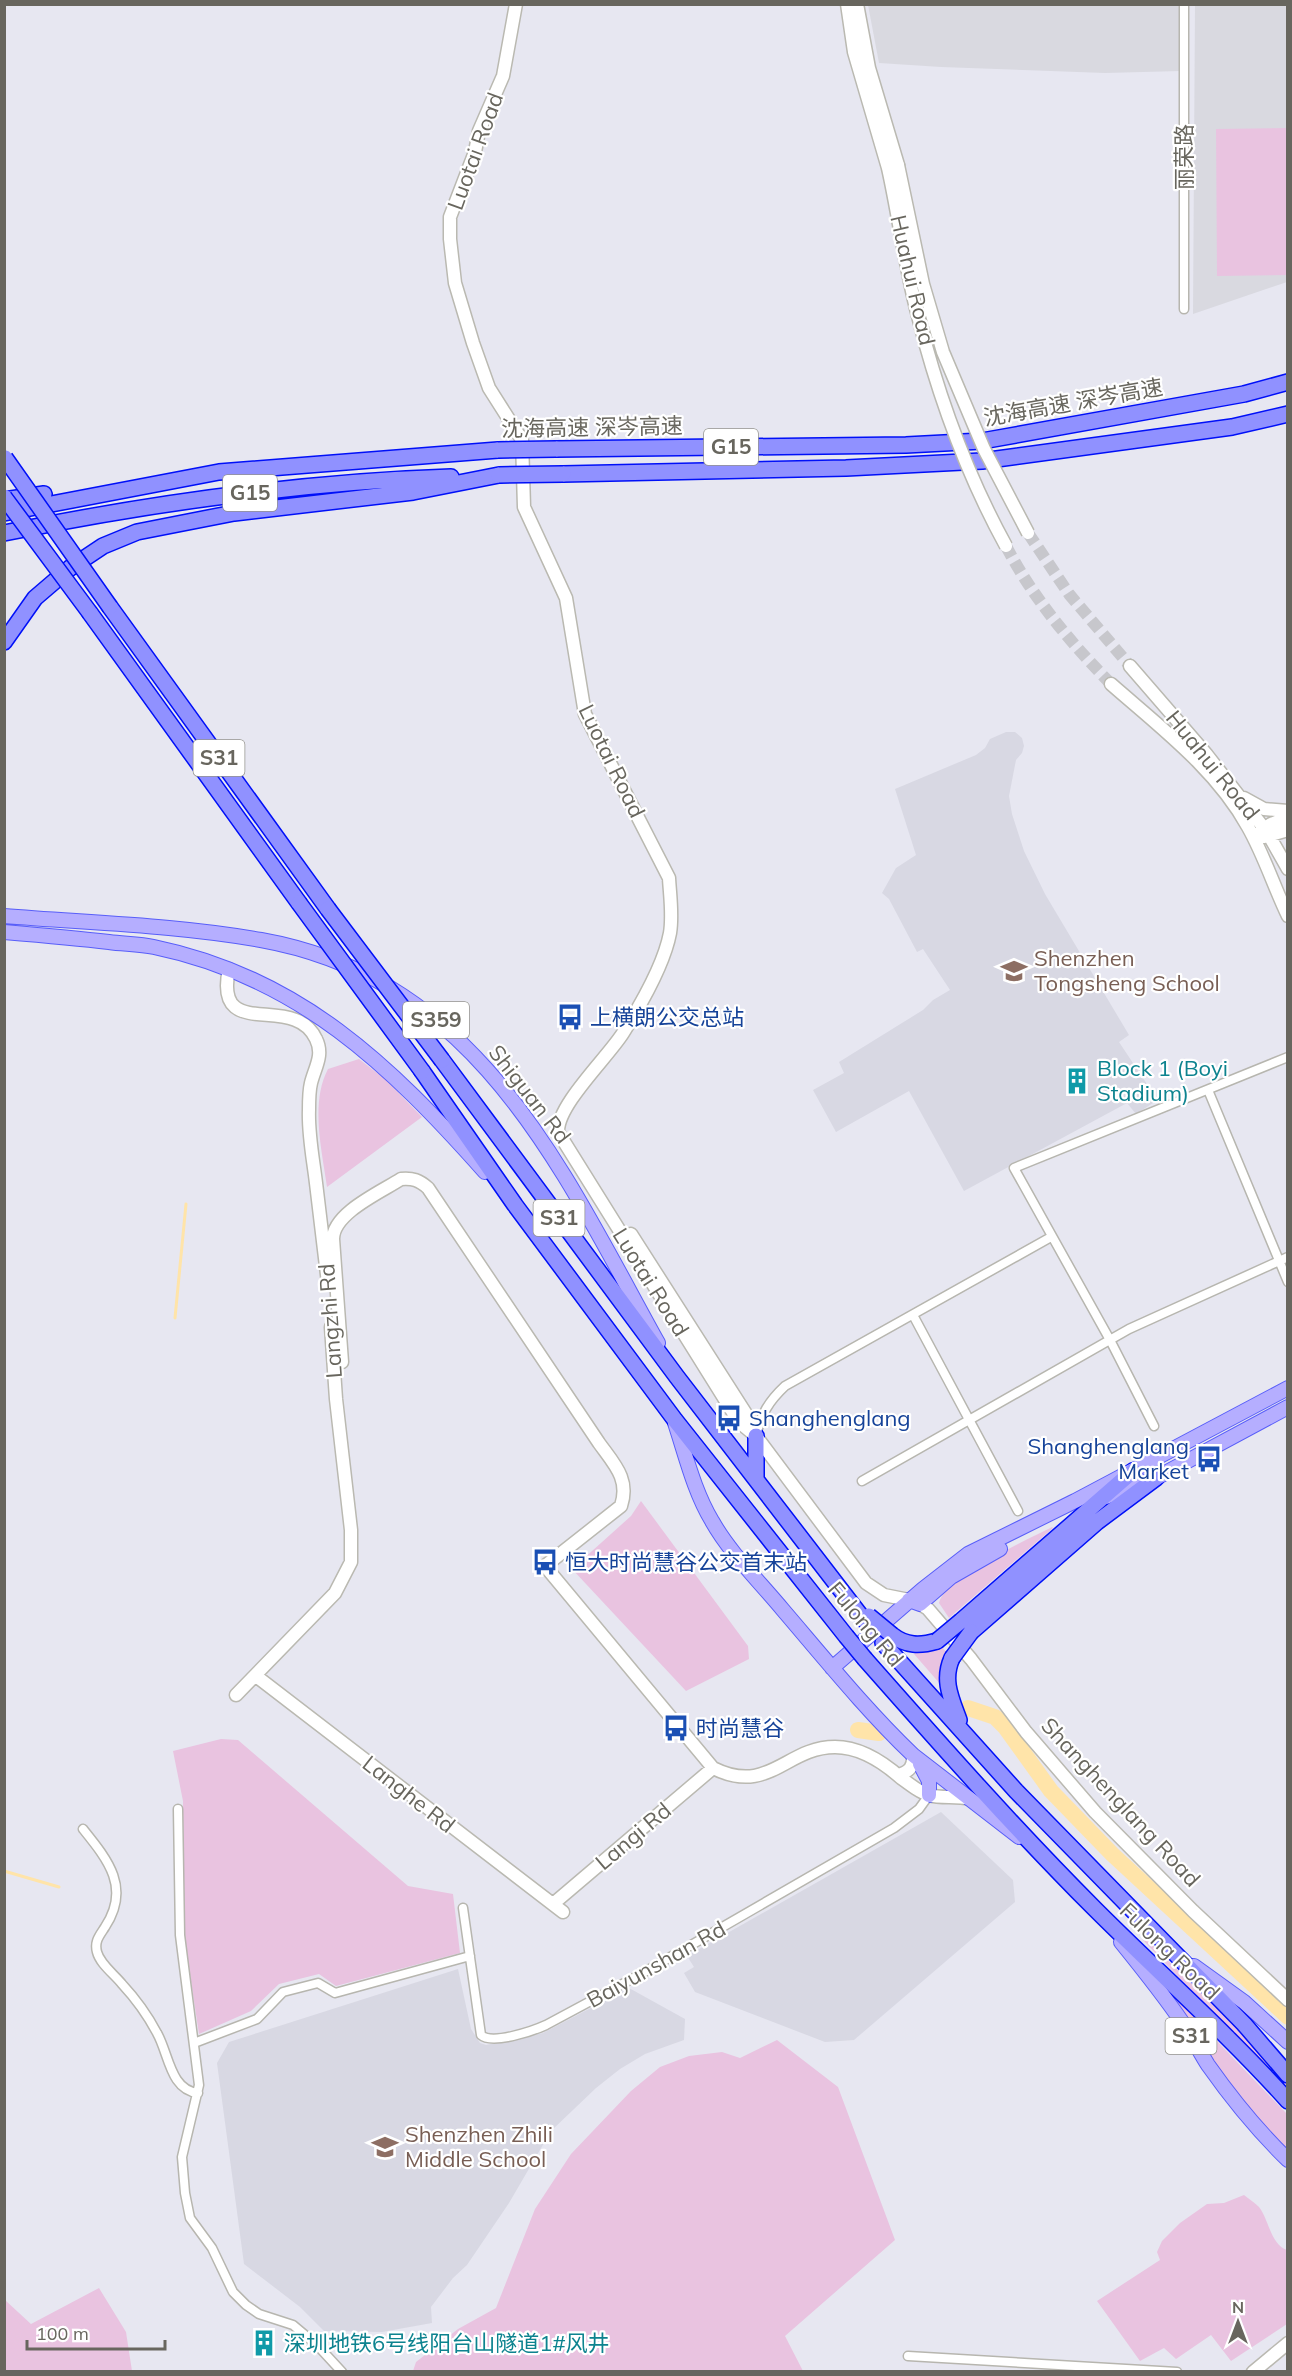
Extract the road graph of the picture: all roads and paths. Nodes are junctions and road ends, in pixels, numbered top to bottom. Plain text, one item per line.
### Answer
1 (516, 4) edge
2 (847, 4) edge
3 (857, 4) edge
4 (1184, 4) edge
5 (893, 167) junction
6 (1184, 309) dead end
7 (1287, 382) edge
8 (1287, 414) edge
9 (5, 458) edge
10 (219, 472) junction
11 (499, 475) junction
12 (4, 499) edge
13 (4, 513) edge
14 (4, 533) edge
15 (1028, 533) tunnel mouth
16 (1006, 546) tunnel mouth
17 (4, 642) edge
18 (1130, 666) tunnel mouth
19 (1111, 684) tunnel mouth
20 (1236, 792) junction
21 (1287, 811) edge
22 (1287, 817) edge
23 (1287, 830) edge
24 (1267, 832) junction
25 (1254, 838) junction
26 (1287, 869) edge
27 (4, 916) edge
28 (1287, 916) edge
29 (4, 932) edge
30 (229, 969) junction
31 (1286, 1060) edge
32 (1208, 1090) junction
33 (515, 1205) junction
34 (1051, 1237) junction
35 (1283, 1259) edge
36 (1287, 1282) edge
37 (913, 1315) junction
38 (1110, 1340) junction
39 (342, 1362) dead end
40 (677, 1377) junction
41 (1287, 1388) edge
42 (1287, 1407) edge
43 (675, 1420) junction
44 (969, 1421) junction
45 (1154, 1426) dead end
46 (756, 1436) junction
47 (1133, 1471) junction
48 (756, 1479) junction
49 (1156, 1479) junction
50 (862, 1481) dead end
51 (1099, 1499) junction
52 (1018, 1511) dead end
53 (915, 1602) junction
54 (966, 1626) junction
55 (887, 1639) junction
56 (832, 1668) junction
57 (256, 1676) junction
58 (236, 1695) dead end
59 (962, 1729) junction
60 (913, 1755) junction
61 (713, 1768) junction
62 (898, 1775) junction
63 (929, 1795) junction
64 (974, 1800) junction
65 (178, 1809) dead end
66 (83, 1829) dead end
67 (1040, 1852) junction
68 (463, 1908) dead end
69 (558, 1908) joint
70 (1096, 1910) junction
71 (1170, 1949) junction
72 (470, 1956) junction
73 (1287, 2000) edge
74 (1287, 2042) edge
75 (194, 2043) junction
76 (1287, 2074) edge
77 (198, 2093) junction
78 (1287, 2102) edge
79 (1287, 2160) edge
80 (1287, 2343) edge
81 (908, 2356) dead end
82 (342, 2372) edge
83 (1177, 2372) edge
84 (1253, 2372) edge

1 - 46 street, Luotai Road
2 - 5 street, Huahui Road
3 - 5 street, Huahui Road
4 - 6 street, 丽荣路
5 - 15 street, Huahui Road, bridge
5 - 16 street, Huahui Road, bridge
7 - 10 highway, 沈海高速 深岑高速 / G15, bridge
8 - 11 highway, 沈海高速 深岑高速 / G15, bridge
9 - 40 highway, S31, bridge
10 - 12 highway
10 - 13 highway, 沈海高速 深岑高速 / G15
11 - 14 highway, G15
11 - 17 highway
12 - 33 highway, S31, bridge
18 - 20 street, Huahui Road
19 - 25 street, Huahui Road
20 - 21 street
20 - 24 street, Huahui Road
22 - 24 street
23 - 24 street
24 - 25 street
24 - 26 street, Huahui Road
25 - 28 street, Huahui Road
27 - 40 main road, Shiguan Rd / S359
29 - 30 main road
30 - 33 main road
30 - 57 street, Langzhi Rd
31 - 32 street
32 - 34 street
32 - 35 street
33 - 43 highway, Fulong Rd / S31
34 - 37 street
34 - 38 street
35 - 36 street
35 - 38 street
37 - 44 street
37 - 46 street
38 - 44 street
38 - 45 street
39 - 61 street
40 - 48 highway, Fulong Rd / S31
41 - 47 main road
42 - 49 main road
43 - 56 main road
43 - 67 highway, Fulong Rd / S31, bridge
44 - 50 street
44 - 52 street
46 - 48 highway
46 - 53 street, Luotai Road
47 - 51 highway
47 - 53 main road
48 - 55 highway, Fulong Rd / S31
49 - 51 main road
49 - 54 highway
51 - 53 main road
51 - 54 highway
53 - 56 main road
53 - 73 street, Shanghenglang Road
54 - 55 highway, bridge
54 - 59 highway, bridge
55 - 59 highway, Fulong Rd / S31
56 - 60 main road
57 - 58 street, Langzhi Rd
57 - 69 street, Langhe Rd
59 - 71 highway, Fulong Rd / S31
60 - 62 street
60 - 63 main road
60 - 64 main road
61 - 62 street
61 - 69 street, Langi Rd
62 - 63 street
63 - 64 street
63 - 72 street, Baiyunshan Rd
64 - 67 main road
65 - 75 street
66 - 77 street
67 - 70 highway, Fulong Rd / S31
68 - 72 street, Baiyunshan Rd
70 - 78 highway, Fulong Road
70 - 79 main road, S31
71 - 74 main road, S31
71 - 76 highway, Fulong Road
72 - 75 street
75 - 77 street
77 - 82 street
80 - 84 street
81 - 83 street

